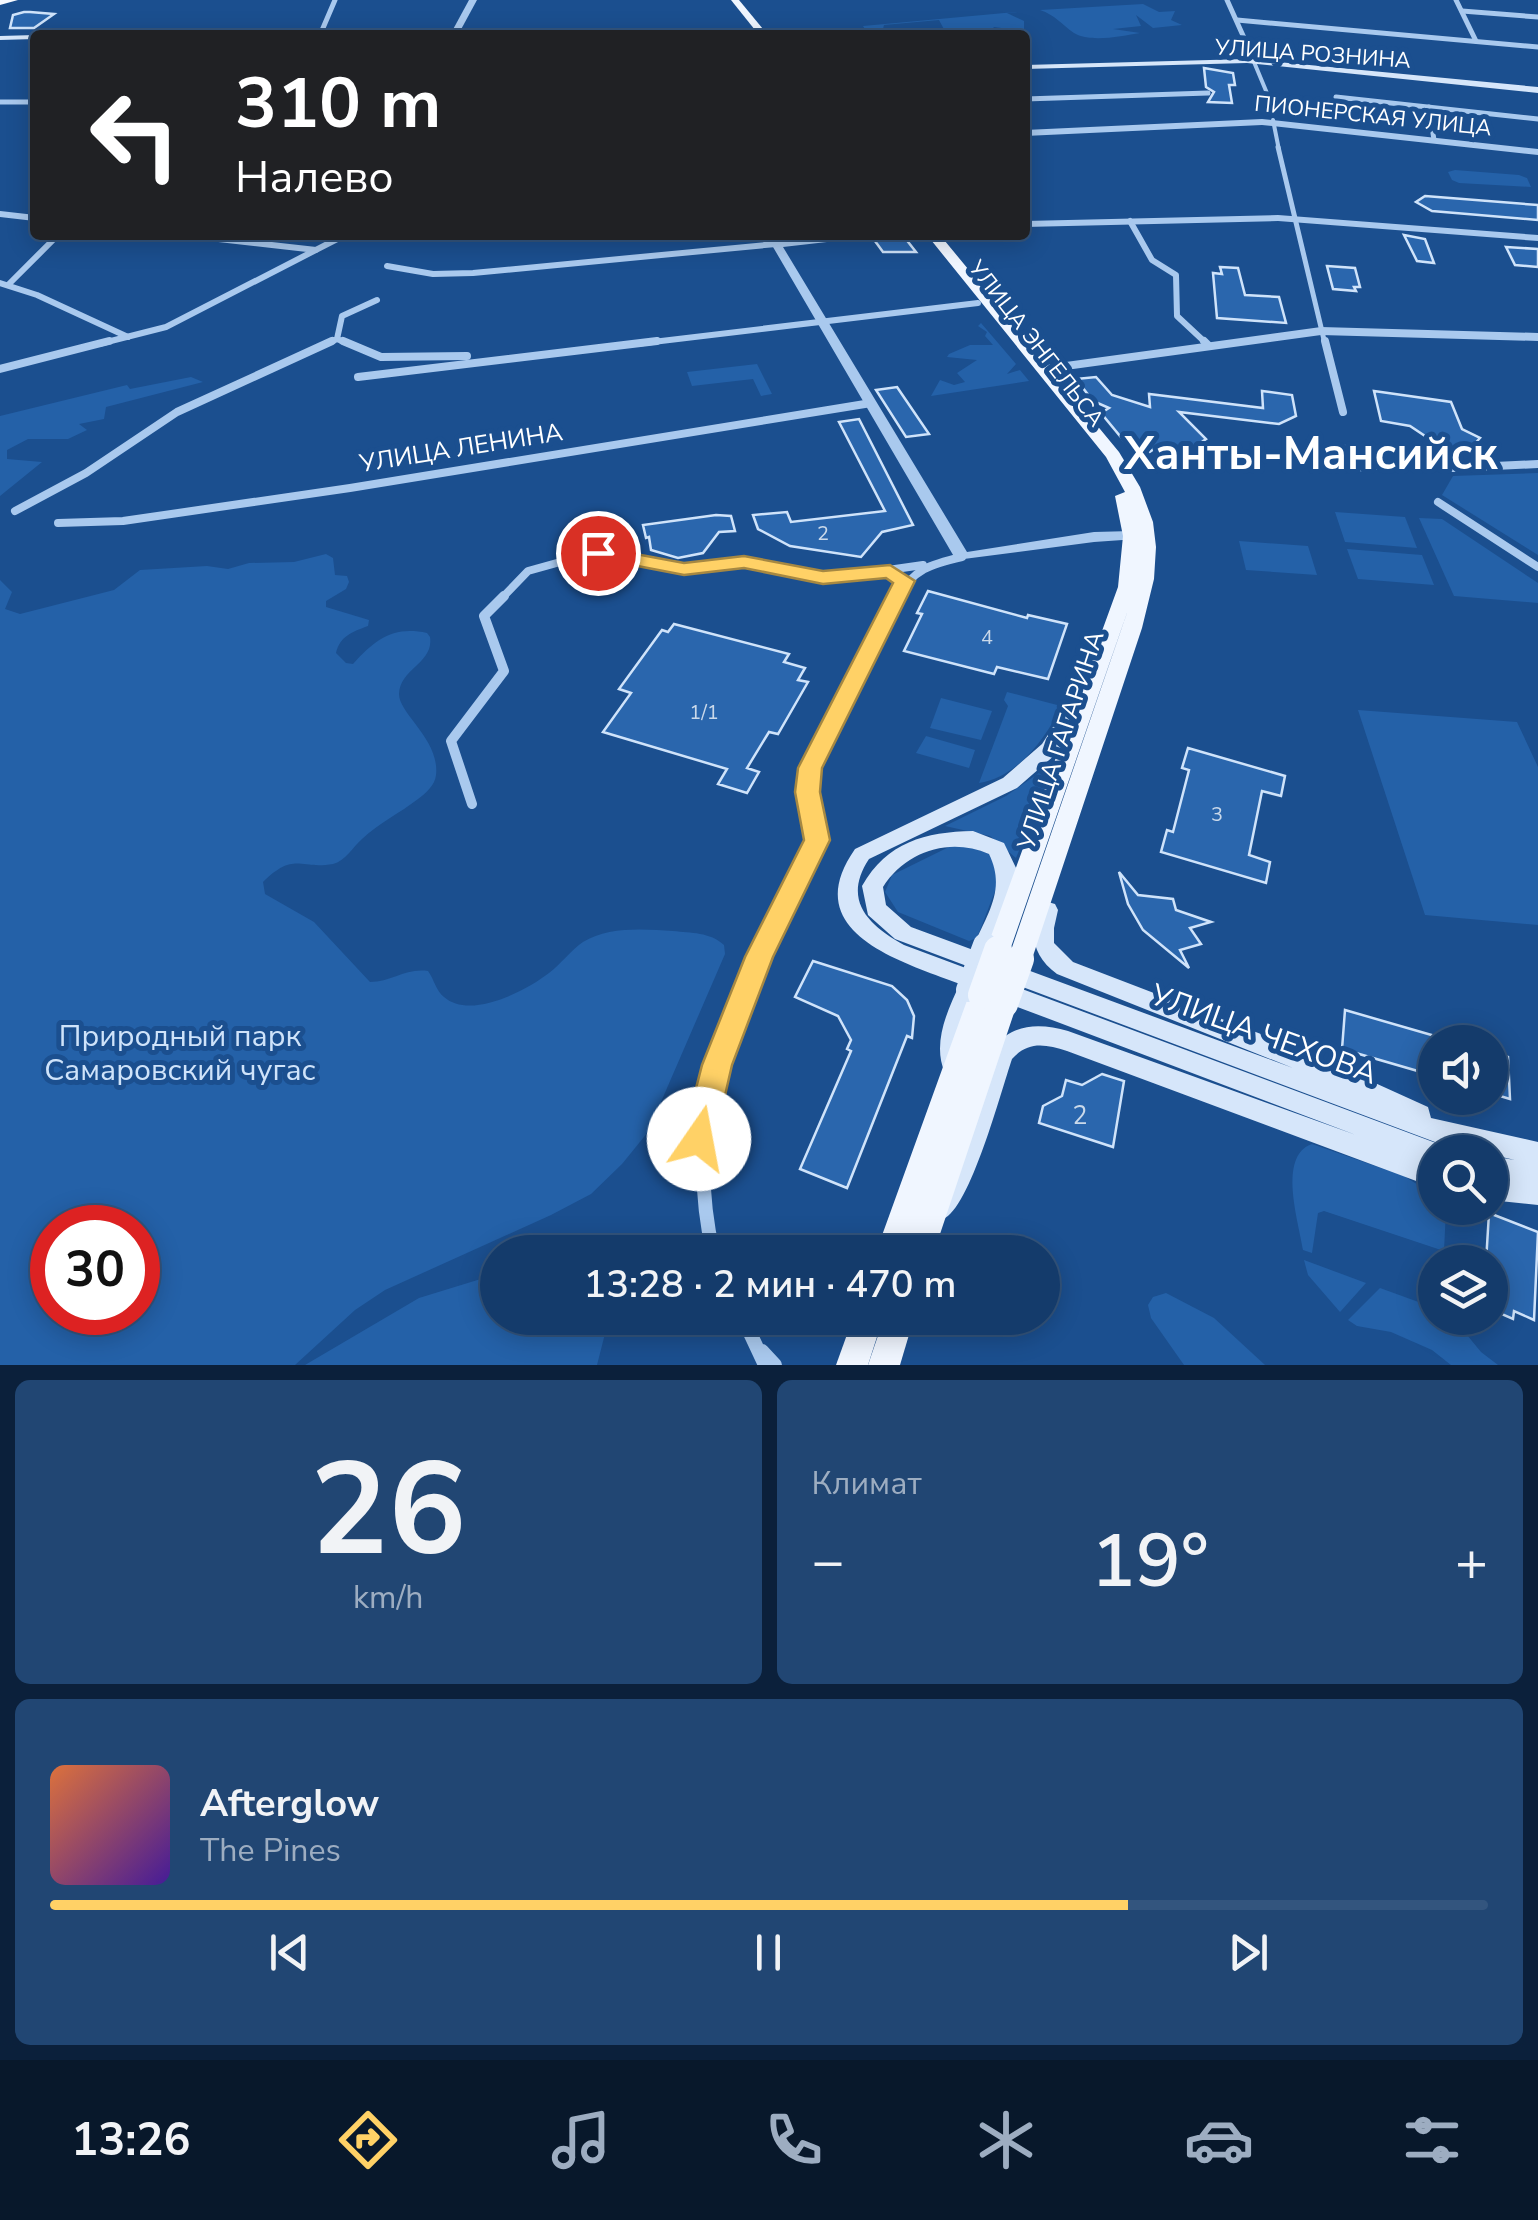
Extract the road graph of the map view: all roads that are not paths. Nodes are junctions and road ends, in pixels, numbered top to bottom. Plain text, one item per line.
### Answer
1 (13, 0) edge
2 (335, 0) edge
3 (473, 0) edge
4 (1227, 0) edge
5 (1456, 0) edge
6 (0, 2) edge
7 (734, 3) edge
8 (1462, 10) junction
9 (1538, 16) edge
10 (1237, 20) junction
11 (322, 30) edge
12 (457, 30) edge
13 (757, 30) edge
14 (30, 37) edge
15 (0, 38) edge
16 (1476, 40) junction
17 (1538, 47) edge
18 (1254, 61) junction
19 (1030, 66) edge
20 (1538, 89) edge
21 (1208, 93) dead end
22 (1336, 97) dead end
23 (1269, 98) dead end
24 (1030, 100) edge
25 (0, 102) edge
26 (16, 102) junction
27 (30, 102) edge
28 (1429, 107) junction
29 (0, 115) edge
30 (1538, 119) edge
31 (1273, 121) junction
32 (1030, 133) edge
33 (1434, 140) junction
34 (1538, 152) edge
35 (0, 214) edge
36 (30, 217) edge
37 (1293, 219) junction
38 (1130, 221) junction
39 (1030, 224) edge
40 (1538, 238) edge
41 (52, 240) edge
42 (228, 240) edge
43 (336, 240) edge
44 (765, 240) edge
45 (775, 240) edge
46 (927, 240) edge
47 (938, 240) edge
48 (319, 250) junction
49 (387, 266) dead end
50 (4, 284) edge
51 (377, 300) dead end
52 (978, 303) junction
53 (822, 320) junction
54 (1321, 331) junction
55 (1538, 337) edge
56 (130, 338) junction
57 (337, 338) junction
58 (1208, 345) junction
59 (507, 357) junction
60 (0, 368) edge
61 (1038, 370) junction
62 (358, 377) dead end
63 (871, 403) junction
64 (1343, 412) dead end
65 (1538, 464) edge
66 (1453, 468) dead end
67 (1438, 502) dead end
68 (15, 511) dead end
69 (58, 523) dead end
70 (1139, 537) junction
71 (962, 557) junction
72 (934, 563) junction
73 (1538, 567) edge
74 (883, 572) junction
75 (904, 585) junction
76 (1127, 586) junction
77 (1104, 657) junction
78 (1077, 703) junction
79 (1078, 763) junction
80 (472, 804) dead end
81 (1056, 856) junction
82 (1052, 900) junction
83 (1001, 974) junction
84 (1442, 1135) edge
85 (1449, 1135) edge
86 (1418, 1147) edge
87 (1538, 1154) edge
88 (1508, 1158) edge
89 (1508, 1164) edge
90 (1418, 1170) edge
91 (1538, 1176) edge
92 (1508, 1190) edge
93 (1538, 1194) edge
94 (708, 1235) edge
95 (897, 1235) edge
96 (924, 1235) edge
97 (927, 1235) edge
98 (752, 1335) edge
99 (865, 1335) edge
100 (884, 1335) edge
101 (758, 1346) junction
102 (860, 1363) edge
103 (765, 1365) edge
104 (775, 1365) edge

1 - 6 highway
2 - 11 street
3 - 12 street
4 - 10 street
5 - 8 street
7 - 13 main road
8 - 9 street
8 - 16 street
10 - 16 street
10 - 18 street
14 - 15 main road
16 - 17 street
18 - 19 main road, УЛИЦА РОЗНИНА
18 - 20 main road, УЛИЦА РОЗНИНА
18 - 23 street
21 - 24 street
22 - 28 street
25 - 26 street
26 - 27 street
26 - 29 street
28 - 30 street
28 - 33 street
31 - 32 street, ПИОНЕРСКАЯ УЛИЦА
31 - 33 street, ПИОНЕРСКАЯ УЛИЦА
31 - 37 street
33 - 34 street, ПИОНЕРСКАЯ УЛИЦА
35 - 36 street
37 - 38 street
37 - 40 street
37 - 54 street
38 - 39 street
38 - 58 street
41 - 50 street
42 - 48 street
43 - 48 street
44 - 49 street
45 - 53 street
46 - 52 main road, УЛИЦА ЭНГЕЛЬСА
47 - 61 main road, УЛИЦА ЭНГЕЛЬСА
48 - 56 street
50 - 56 street
51 - 57 street
52 - 53 street
52 - 61 main road, УЛИЦА ЭНГЕЛЬСА
53 - 59 street
53 - 63 street
54 - 55 street
54 - 58 street
54 - 64 street
56 - 60 street
57 - 59 street
57 - 68 street
58 - 61 street
59 - 62 street
61 - 70 main road, УЛИЦА ЭНГЕЛЬСА
63 - 69 street, УЛИЦА ЛЕНИНА
63 - 71 street
65 - 66 street
67 - 73 street
70 - 71 street
70 - 76 main road, УЛИЦА ГАГАРИНА
70 - 79 main road, УЛИЦА ГАГАРИНА
71 - 72 street
72 - 74 street
72 - 75 street
74 - 75 street
74 - 80 street
75 - 94 street
76 - 77 main road, УЛИЦА ГАГАРИНА
76 - 78 main road
77 - 78 main road
77 - 79 main road, УЛИЦА ГАГАРИНА
78 - 79 main road
78 - 83 main road
79 - 81 main road, УЛИЦА ГАГАРИНА
79 - 82 main road
79 - 83 main road, УЛИЦА ГАГАРИНА
81 - 82 main road
81 - 83 main road, УЛИЦА ГАГАРИНА
82 - 85 main road
83 - 83 main road
83 - 84 main road, УЛИЦА ЧЕХОВА
83 - 86 main road, УЛИЦА ЧЕХОВА
83 - 95 main road, УЛИЦА ГАГАРИНА
83 - 96 main road, УЛИЦА ГАГАРИНА
87 - 88 main road, УЛИЦА ЧЕХОВА
89 - 91 main road, УЛИЦА ЧЕХОВА
90 - 97 main road
92 - 93 main road
98 - 101 street
99 - 102 main road
100 - 102 main road
101 - 103 street
101 - 104 street

